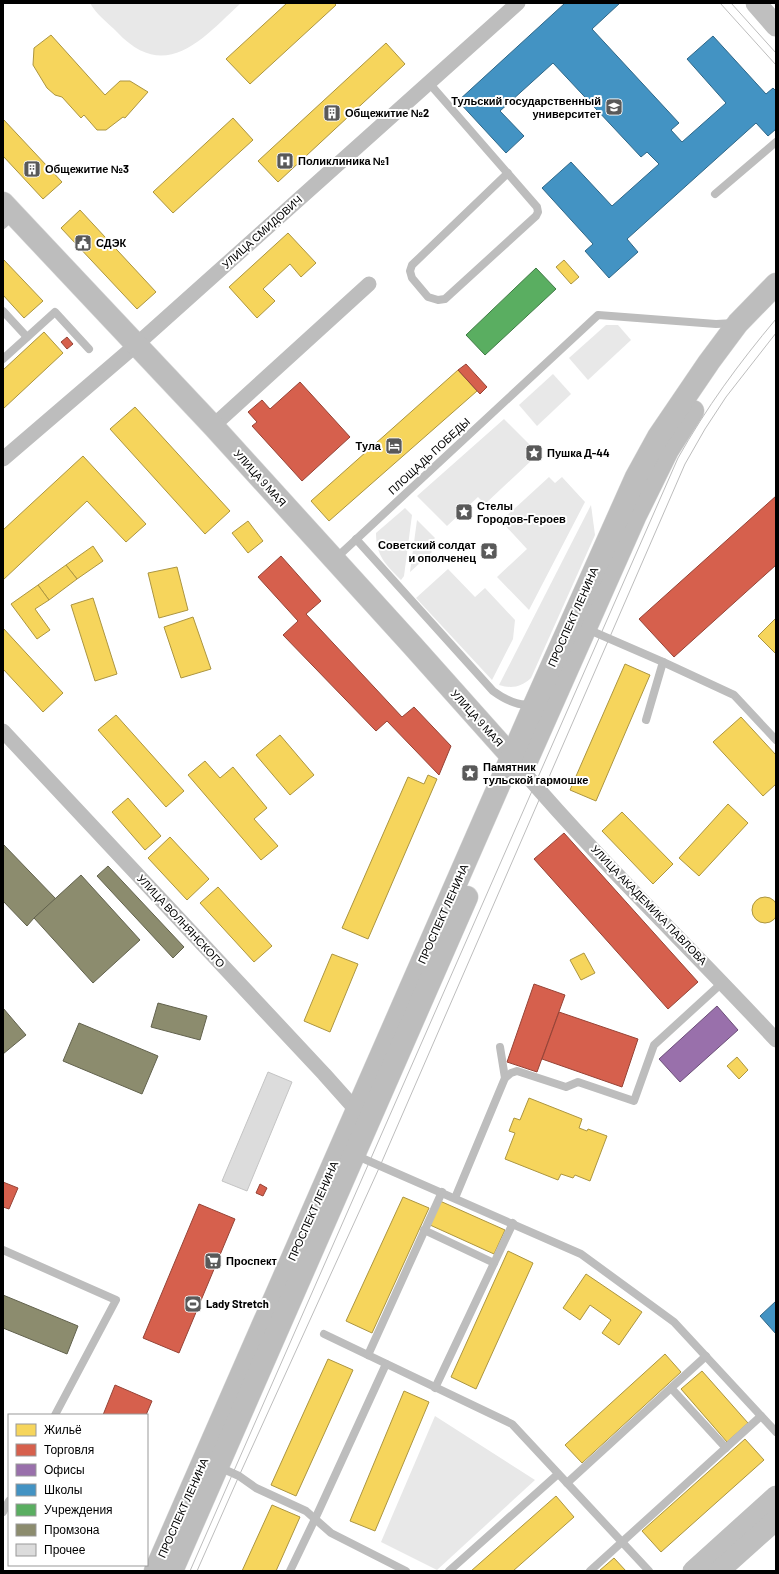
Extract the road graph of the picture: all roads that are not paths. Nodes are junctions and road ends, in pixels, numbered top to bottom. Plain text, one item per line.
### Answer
1 (518, 3) edge
2 (756, 3) edge
3 (776, 26) edge
4 (429, 83) junction
5 (776, 142) edge
6 (508, 173) junction
7 (715, 194) dead end
8 (7, 214) edge
9 (369, 284) dead end
10 (776, 284) edge
11 (776, 303) edge
12 (3, 311) edge
13 (738, 323) junction
14 (27, 337) junction
15 (136, 345) junction
16 (89, 349) dead end
17 (3, 360) edge
18 (213, 426) junction
19 (3, 459) edge
20 (356, 539) junction
21 (334, 560) junction
22 (585, 628) junction
23 (663, 662) junction
24 (544, 701) junction
25 (646, 720) dead end
26 (3, 731) edge
27 (776, 740) edge
28 (517, 763) junction
29 (723, 982) junction
30 (776, 1040) edge
31 (500, 1047) dead end
32 (505, 1078) junction
33 (357, 1111) junction
34 (355, 1155) junction
35 (442, 1192) junction
36 (454, 1198) junction
37 (513, 1223) junction
38 (424, 1230) junction
39 (3, 1250) edge
40 (494, 1263) junction
41 (324, 1334) dead end
42 (368, 1355) junction
43 (706, 1356) junction
44 (386, 1364) junction
45 (436, 1388) junction
46 (671, 1388) junction
47 (56, 1414) edge
48 (761, 1416) junction
49 (776, 1432) edge
50 (726, 1448) junction
51 (218, 1467) junction
52 (558, 1474) junction
53 (567, 1483) junction
54 (776, 1496) edge
55 (8, 1503) edge
56 (3, 1512) edge
57 (315, 1519) junction
58 (776, 1520) edge
59 (622, 1542) junction
60 (155, 1571) edge
61 (172, 1571) edge
62 (290, 1571) edge
63 (406, 1571) edge
64 (449, 1571) edge
65 (590, 1571) edge
66 (649, 1571) edge
67 (693, 1571) edge
68 (719, 1571) edge

1 - 4 street, УЛИЦА СМИДОВИЧ
2 - 3 street
4 - 6 lane
4 - 15 street, УЛИЦА СМИДОВИЧ
5 - 7 lane
6 - 6 lane
8 - 15 main road, УЛИЦА 9 МАЯ
9 - 18 street
10 - 13 main road, ПРОСПЕКТ ЛЕНИНА
11 - 22 main road, ПРОСПЕКТ ЛЕНИНА
12 - 14 lane
13 - 20 lane, ПЛОЩАДЬ ПОБЕДЫ
13 - 24 main road, ПРОСПЕКТ ЛЕНИНА
14 - 16 lane
14 - 17 lane
15 - 18 main road, УЛИЦА 9 МАЯ
15 - 19 street, УЛИЦА СМИДОВИЧ
18 - 21 main road, УЛИЦА 9 МАЯ
20 - 21 lane, ПЛОЩАДЬ ПОБЕДЫ
20 - 24 lane
21 - 28 main road, УЛИЦА 9 МАЯ
22 - 23 lane
22 - 24 main road, ПРОСПЕКТ ЛЕНИНА
23 - 25 lane
23 - 27 lane
24 - 28 main road, ПРОСПЕКТ ЛЕНИНА
26 - 33 street, УЛИЦА ВОЛНЯНСКОГО
28 - 29 street, УЛИЦА АКАДЕМИКА ПАВЛОВА
28 - 33 main road, ПРОСПЕКТ ЛЕНИНА
28 - 34 main road, ПРОСПЕКТ ЛЕНИНА
29 - 30 street, УЛИЦА АКАДЕМИКА ПАВЛОВА
29 - 32 lane
31 - 32 lane
32 - 36 lane
33 - 60 main road, ПРОСПЕКТ ЛЕНИНА
34 - 35 lane
34 - 51 main road, ПРОСПЕКТ ЛЕНИНА
35 - 36 lane
35 - 38 lane
36 - 37 lane
37 - 40 lane
37 - 43 lane
38 - 40 lane
38 - 42 lane
39 - 47 lane
40 - 45 lane
41 - 42 lane
42 - 44 lane
43 - 46 lane
43 - 48 lane
44 - 45 lane
44 - 57 lane
45 - 52 lane
46 - 50 lane
46 - 53 lane
48 - 49 lane
48 - 50 lane
50 - 59 lane
51 - 57 lane
51 - 61 main road, ПРОСПЕКТ ЛЕНИНА
52 - 53 lane
52 - 64 lane
53 - 59 lane
54 - 67 street
55 - 56 lane
57 - 62 lane
57 - 63 lane
58 - 68 street
59 - 65 lane
59 - 66 lane

